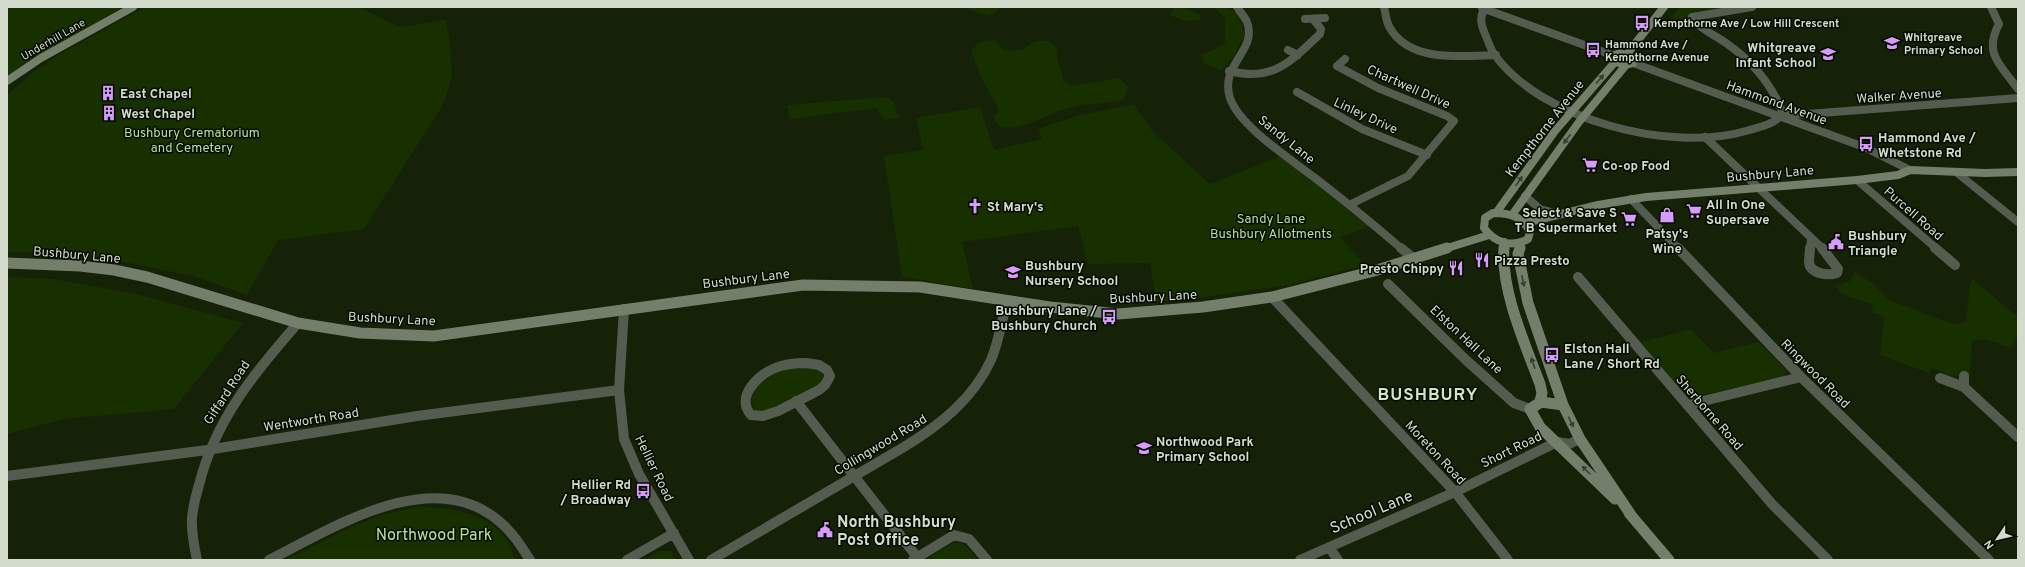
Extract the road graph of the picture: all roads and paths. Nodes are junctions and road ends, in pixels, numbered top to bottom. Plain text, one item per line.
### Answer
1 (133, 7) edge
2 (1236, 7) edge
3 (1384, 7) edge
4 (1664, 7) edge
5 (1752, 7) edge
6 (1991, 7) edge
7 (1484, 8) edge
8 (1326, 18) dead end
9 (1288, 50) dead end
10 (1627, 54) junction
11 (1298, 55) junction
12 (1496, 55) junction
13 (1614, 58) junction
14 (1346, 59) dead end
15 (1630, 64) junction
16 (1229, 72) junction
17 (7, 81) edge
18 (2018, 89) edge
19 (1297, 92) dead end
20 (2018, 98) edge
21 (1572, 111) junction
22 (1782, 114) junction
23 (1584, 117) junction
24 (1705, 137) junction
25 (1427, 155) junction
26 (1910, 170) junction
27 (1956, 172) junction
28 (2018, 172) edge
29 (1857, 180) junction
30 (1756, 188) junction
31 (1525, 196) junction
32 (1631, 199) junction
33 (1349, 205) junction
34 (1496, 213) junction
35 (1559, 214) junction
36 (1512, 215) junction
37 (2018, 222) edge
38 (1525, 223) junction
39 (1489, 235) junction
40 (1811, 239) dead end
41 (1504, 242) junction
42 (1521, 243) junction
43 (1413, 258) junction
44 (7, 263) edge
45 (1955, 265) dead end
46 (1578, 277) dead end
47 (1388, 284) dead end
48 (1272, 297) junction
49 (1007, 301) junction
50 (624, 310) junction
51 (298, 323) junction
52 (1964, 376) dead end
53 (1801, 377) junction
54 (1940, 378) dead end
55 (1964, 387) junction
56 (619, 390) junction
57 (796, 401) junction
58 (1540, 401) junction
59 (1563, 405) junction
60 (1687, 405) junction
61 (1530, 409) junction
62 (2018, 437) edge
63 (1580, 439) junction
64 (1557, 442) junction
65 (207, 450) junction
66 (7, 476) edge
67 (854, 476) junction
68 (1454, 492) junction
69 (1633, 518) junction
70 (674, 533) junction
71 (1328, 547) junction
72 (914, 559) edge
73 (197, 560) edge
74 (269, 560) edge
75 (530, 560) edge
76 (628, 560) edge
77 (689, 560) edge
78 (711, 560) edge
79 (987, 560) edge
80 (1300, 560) edge
81 (1338, 560) edge
82 (1508, 560) edge
83 (1669, 560) edge
84 (1828, 560) edge
85 (1989, 560) edge

1 - 17 street, Underhill Lane
2 - 16 street
3 - 12 street
4 - 10 street
5 - 22 street
6 - 18 street
7 - 12 street
7 - 13 street
8 - 11 street
9 - 11 street
10 - 13 street
10 - 15 street
11 - 16 street
12 - 21 street
13 - 15 street
21 -> 13 street, Kempthorne Avenue
14 - 25 street, Chartwell Drive
15 - 22 street, Hammond Avenue
15 - 23 street, Kempthorne Avenue
16 - 33 street, Sandy Lane
19 - 25 street, Linley Drive
20 - 22 street, Walker Avenue
21 - 23 street
34 -> 21 street, Kempthorne Avenue
22 - 24 street
22 - 26 street, Hammond Avenue
23 - 24 street
23 -> 31 street, Kempthorne Avenue
24 - 30 street
25 - 33 street, Chartwell Drive
26 - 27 street, Bushbury Lane
26 - 29 street, Bushbury Lane
27 - 28 street, Bushbury Lane
27 - 37 street
29 - 30 street, Bushbury Lane
29 - 45 street, Purcell Road
30 - 32 street, Bushbury Lane
30 - 40 street
31 - 35 street
31 - 36 street, Kempthorne Avenue
32 - 35 street, Bushbury Lane
32 - 53 street, Ringwood Road
33 - 43 street, Sandy Lane
34 - 36 street
34 - 39 street
35 - 38 street, Bushbury Lane
36 - 38 street
38 - 42 street
39 - 41 street
39 - 43 street, Bushbury Lane
41 - 42 street
58 -> 41 street
42 -> 59 street
43 - 48 street, Bushbury Lane
44 - 51 street, Bushbury Lane
46 - 60 street, Sherborne Road
47 - 61 street, Elston Hall Lane
48 - 49 street, Bushbury Lane
48 - 68 street, Moreton Road
49 - 50 street, Bushbury Lane
49 - 67 street, Collingwood Road
50 - 51 street, Bushbury Lane
50 - 56 street, Hellier Road
51 - 65 street, Giffard Road
52 - 55 street
53 - 60 street
53 - 85 street, Ringwood Road
54 - 55 street
55 - 62 street
56 - 65 street, Wentworth Road
56 - 70 street, Hellier Road
57 - 57 street
57 - 67 street
58 - 59 street
58 - 61 street
59 -> 63 street
60 - 84 street, Sherborne Road
61 - 64 street
63 - 64 street, Short Road
63 - 69 street
64 - 68 street, Short Road
69 -> 64 street
65 - 66 street, Wentworth Road
65 - 73 street, Giffard Road
67 - 72 street
67 - 78 street, Collingwood Road
68 - 71 street, School Lane
68 - 82 street, Moreton Road
69 - 83 street
70 - 76 street
70 - 77 street, Hellier Road
71 - 80 street, School Lane
71 - 81 street
72 - 79 street
74 - 75 street

